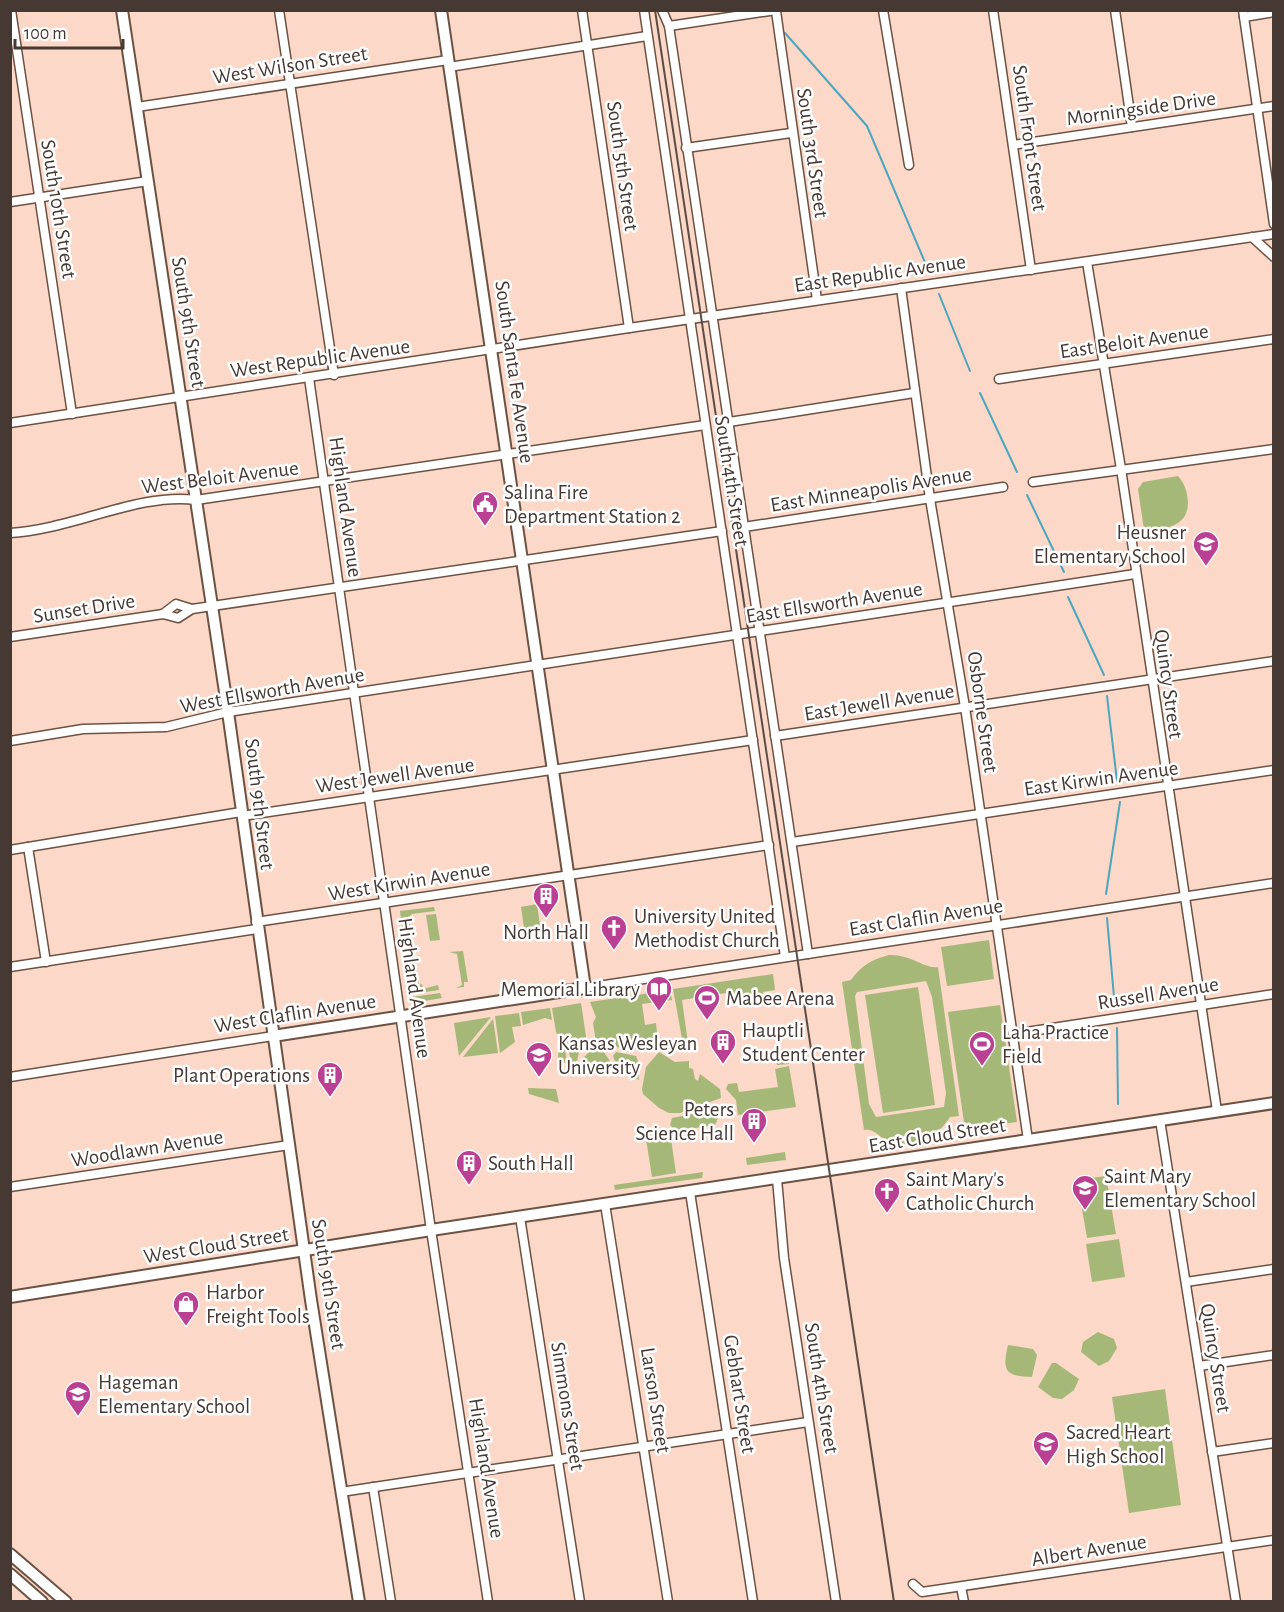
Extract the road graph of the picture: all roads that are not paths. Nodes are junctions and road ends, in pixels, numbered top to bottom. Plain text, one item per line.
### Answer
1 (11, 10) edge
2 (122, 10) edge
3 (279, 10) edge
4 (441, 10) edge
5 (582, 10) edge
6 (644, 10) edge
7 (662, 10) edge
8 (776, 10) edge
9 (883, 10) edge
10 (993, 10) edge
11 (1115, 10) edge
12 (1274, 12) edge
13 (1243, 14) edge
14 (669, 26) junction
15 (647, 36) junction
16 (587, 46) junction
17 (449, 63) junction
18 (290, 84) junction
19 (1274, 106) edge
20 (137, 107) junction
21 (1255, 109) junction
22 (1132, 127) junction
23 (791, 133) junction
24 (1013, 145) junction
25 (686, 148) junction
26 (909, 165) dead end
27 (148, 181) junction
28 (39, 197) junction
29 (10, 202) edge
30 (1274, 224) edge
31 (1274, 234) edge
32 (1252, 237) junction
33 (1274, 257) edge
34 (1087, 262) junction
35 (1031, 270) junction
36 (901, 288) junction
37 (817, 300) junction
38 (713, 315) junction
39 (689, 319) junction
40 (629, 327) junction
41 (1274, 339) edge
42 (492, 351) junction
43 (1102, 363) junction
44 (334, 375) junction
45 (309, 378) junction
46 (999, 379) dead end
47 (914, 393) junction
48 (180, 397) junction
49 (72, 414) junction
50 (729, 422) junction
51 (10, 423) edge
52 (705, 424) junction
53 (1274, 449) edge
54 (507, 455) junction
55 (1121, 469) junction
56 (1033, 482) dead end
57 (324, 483) junction
58 (1003, 487) dead end
59 (930, 499) junction
60 (196, 501) junction
61 (744, 527) junction
62 (722, 531) junction
63 (10, 533) edge
64 (523, 560) junction
65 (1135, 574) junction
66 (339, 587) junction
67 (948, 603) junction
68 (212, 606) junction
69 (192, 609) junction
70 (163, 614) junction
71 (760, 632) junction
72 (737, 635) junction
73 (10, 638) edge
74 (1274, 661) edge
75 (539, 666) junction
76 (1150, 681) junction
77 (354, 693) junction
78 (964, 707) junction
79 (228, 712) junction
80 (775, 736) junction
81 (753, 740) junction
82 (10, 741) edge
83 (554, 770) junction
84 (1274, 770) edge
85 (1166, 786) junction
86 (369, 797) junction
87 (241, 814) junction
88 (979, 814) junction
89 (792, 842) junction
90 (769, 845) junction
91 (28, 847) junction
92 (10, 850) edge
93 (568, 875) junction
94 (1274, 883) edge
95 (1183, 896) junction
96 (385, 903) junction
97 (996, 924) junction
98 (256, 926) junction
99 (808, 954) junction
100 (785, 957) junction
101 (46, 962) junction
102 (10, 967) edge
103 (585, 988) junction
104 (1274, 994) edge
105 (1199, 1005) junction
106 (401, 1017) junction
107 (1013, 1034) junction
108 (273, 1036) junction
109 (10, 1077) edge
110 (1274, 1103) edge
111 (1217, 1111) junction
112 (1160, 1120) junction
113 (1028, 1140) junction
114 (289, 1145) junction
115 (777, 1179) junction
116 (10, 1187) edge
117 (690, 1192) junction
118 (606, 1204) junction
119 (520, 1217) junction
120 (431, 1230) junction
121 (304, 1250) junction
122 (1274, 1269) edge
123 (1186, 1282) junction
124 (10, 1296) edge
125 (1274, 1355) edge
126 (1199, 1366) junction
127 (808, 1422) junction
128 (728, 1434) junction
129 (1274, 1443) edge
130 (645, 1445) junction
131 (1212, 1452) junction
132 (558, 1458) junction
133 (470, 1472) junction
134 (373, 1487) junction
135 (341, 1492) junction
136 (1274, 1540) edge
137 (1227, 1547) junction
138 (10, 1554) edge
139 (10, 1574) edge
140 (912, 1584) dead end
141 (961, 1587) junction
142 (42, 1602) edge
143 (66, 1602) edge
144 (359, 1602) edge
145 (392, 1602) edge
146 (488, 1602) edge
147 (580, 1602) edge
148 (668, 1602) edge
149 (753, 1602) edge
150 (836, 1602) edge
151 (964, 1602) edge
152 (1236, 1602) edge

1 - 28 street, South 10th Street
2 - 20 main road, South 9th Street
3 - 18 street
4 - 17 main road, South Santa Fe Avenue
5 - 16 street, South 5th Street
6 - 15 street, South 4th Street
7 - 14 street, South 4th Street
8 - 14 street
8 - 23 street, South 3rd Street
9 - 26 street
10 - 24 street, South Front Street
11 - 22 street
12 - 13 street
13 - 21 street
14 - 25 street, South 4th Street
15 - 16 street, West Wilson Street
15 - 39 street, South 4th Street
16 - 17 street, West Wilson Street
16 - 40 street, South 5th Street
17 - 18 street, West Wilson Street
17 - 42 main road, South Santa Fe Avenue
18 - 20 street, West Wilson Street
18 - 44 street
19 - 21 street, Morningside Drive
20 - 27 main road, South 9th Street
21 - 22 street, Morningside Drive
21 - 30 street
22 - 24 street, Morningside Drive
23 - 25 street
23 - 37 street, South 3rd Street
24 - 35 street, South Front Street
25 - 38 street, South 4th Street
27 - 28 street
27 - 48 main road, South 9th Street
28 - 29 street
28 - 49 street, South 10th Street
31 - 32 street, East Republic Avenue
32 - 33 street
32 - 34 street, East Republic Avenue
34 - 35 street, East Republic Avenue
34 - 43 street, Quincy Street
35 - 36 street, East Republic Avenue
36 - 37 street, East Republic Avenue
36 - 47 street, Osborne Street
37 - 38 street, East Republic Avenue
38 - 39 street, East Republic Avenue
38 - 50 street, South 4th Street
39 - 40 street, East Republic Avenue
39 - 52 street, South 4th Street
40 - 42 street, East Republic Avenue
41 - 43 street, East Beloit Avenue
42 - 44 street, West Republic Avenue
42 - 54 main road, South Santa Fe Avenue
43 - 46 street, East Beloit Avenue
43 - 55 street, Quincy Street
44 - 45 street, West Republic Avenue
45 - 48 street, West Republic Avenue
45 - 57 street, Highland Avenue
47 - 50 street
47 - 59 street, Osborne Street
48 - 49 street, West Republic Avenue
48 - 60 main road, South 9th Street
49 - 51 street, West Republic Avenue
50 - 61 street, South 4th Street
52 - 54 street
52 - 62 street, South 4th Street
53 - 55 street
54 - 57 street, West Beloit Avenue
54 - 64 main road, South Santa Fe Avenue
55 - 56 street
55 - 65 street, Quincy Street
57 - 60 street, West Beloit Avenue
57 - 66 street, Highland Avenue
58 - 59 street, East Minneapolis Avenue
59 - 61 street, East Minneapolis Avenue
59 - 67 street, Osborne Street
60 - 63 street, West Beloit Avenue
60 - 68 main road, South 9th Street
61 - 71 street, South 4th Street
62 - 64 street
62 - 72 street, South 4th Street
64 - 66 street, Sunset Drive
64 - 75 main road, South Santa Fe Avenue
65 - 67 street, East Ellsworth Avenue
65 - 76 street, Quincy Street
66 - 68 street, Sunset Drive
66 - 77 street, Highland Avenue
67 - 71 street, East Ellsworth Avenue
67 - 78 street, Osborne Street
68 - 69 street, Sunset Drive
68 - 79 main road, South 9th Street
69 - 70 street, Sunset Drive
69 - 70 street, Sunset Drive
70 - 73 street, Sunset Drive
71 - 72 street, East Ellsworth Avenue
71 - 80 street, South 4th Street
72 - 75 street, East Ellsworth Avenue
72 - 81 street, South 4th Street
74 - 76 street, East Jewell Avenue
75 - 77 street, West Ellsworth Avenue
75 - 83 main road, South Santa Fe Avenue
76 - 78 street, East Jewell Avenue
76 - 85 street, Quincy Street
77 - 79 street, West Ellsworth Avenue
77 - 86 street, Highland Avenue
78 - 80 street, East Jewell Avenue
78 - 88 street, Osborne Street
79 - 82 street, West Ellsworth Avenue
79 - 87 main road, South 9th Street
80 - 89 street, South 4th Street
81 - 83 street
81 - 90 street, South 4th Street
83 - 86 street, West Jewell Avenue
83 - 93 main road, South Santa Fe Avenue
84 - 85 street, East Kirwin Avenue
85 - 88 street, East Kirwin Avenue
85 - 95 street, Quincy Street
86 - 87 street, West Jewell Avenue
86 - 96 street, Highland Avenue
87 - 91 street, West Jewell Avenue
87 - 98 main road, South 9th Street
88 - 89 street, East Kirwin Avenue
88 - 97 street, Osborne Street
89 - 99 street, South 4th Street
90 - 93 street
90 - 100 street, South 4th Street
91 - 92 street, West Jewell Avenue
91 - 101 street
93 - 96 street, West Kirwin Avenue
93 - 103 main road, South Santa Fe Avenue
94 - 95 street, East Claflin Avenue
95 - 97 street, East Claflin Avenue
95 - 105 street, Quincy Street
96 - 98 street, West Kirwin Avenue
96 - 106 street, Highland Avenue
97 - 99 street, East Claflin Avenue
97 - 107 street, Osborne Street
98 - 101 street, West Kirwin Avenue
98 - 108 main road, South 9th Street
99 - 100 street, East Claflin Avenue
100 - 103 street, East Claflin Avenue
101 - 102 street, West Kirwin Avenue
103 - 106 main road, West Claflin Avenue
104 - 105 street, Russell Avenue
105 - 107 street, Russell Avenue
105 - 111 street, Quincy Street
106 - 108 main road, West Claflin Avenue
106 - 120 street, Highland Avenue
107 - 113 street, Osborne Street
108 - 109 street, West Claflin Avenue
108 - 114 main road, South 9th Street
110 - 111 main road, East Cloud Street
111 - 112 main road, East Cloud Street
112 - 113 main road, East Cloud Street
112 - 123 street, Quincy Street
113 - 115 main road, East Cloud Street
114 - 116 street, Woodlawn Avenue
114 - 121 main road, South 9th Street
115 - 117 main road, East Cloud Street
115 - 127 street, South 4th Street
117 - 118 main road, East Cloud Street
117 - 128 street, Gebhart Street
118 - 119 main road, West Cloud Street
118 - 130 street, Larson Street
119 - 120 main road, West Cloud Street
119 - 132 street, Simmons Street
120 - 121 main road, West Cloud Street
120 - 133 street, Highland Avenue
121 - 124 main road, West Cloud Street
121 - 135 main road, South 9th Street
122 - 123 street
123 - 126 street, Quincy Street
125 - 126 street
126 - 131 street, Quincy Street
127 - 128 street
127 - 150 street, South 4th Street
128 - 130 street
128 - 149 street, Gebhart Street
129 - 131 street
130 - 132 street
130 - 148 street, Larson Street
131 - 137 street, Quincy Street
132 - 133 street
132 - 147 street, Simmons Street
133 - 134 street
133 - 146 street, Highland Avenue
134 - 135 street
134 - 145 street
135 - 144 main road, South 9th Street
136 - 137 street, Albert Avenue
137 - 141 street, Albert Avenue
137 - 152 street, Quincy Street
138 - 143 main road
139 - 142 main road
140 - 141 street, Albert Avenue
141 - 151 street

